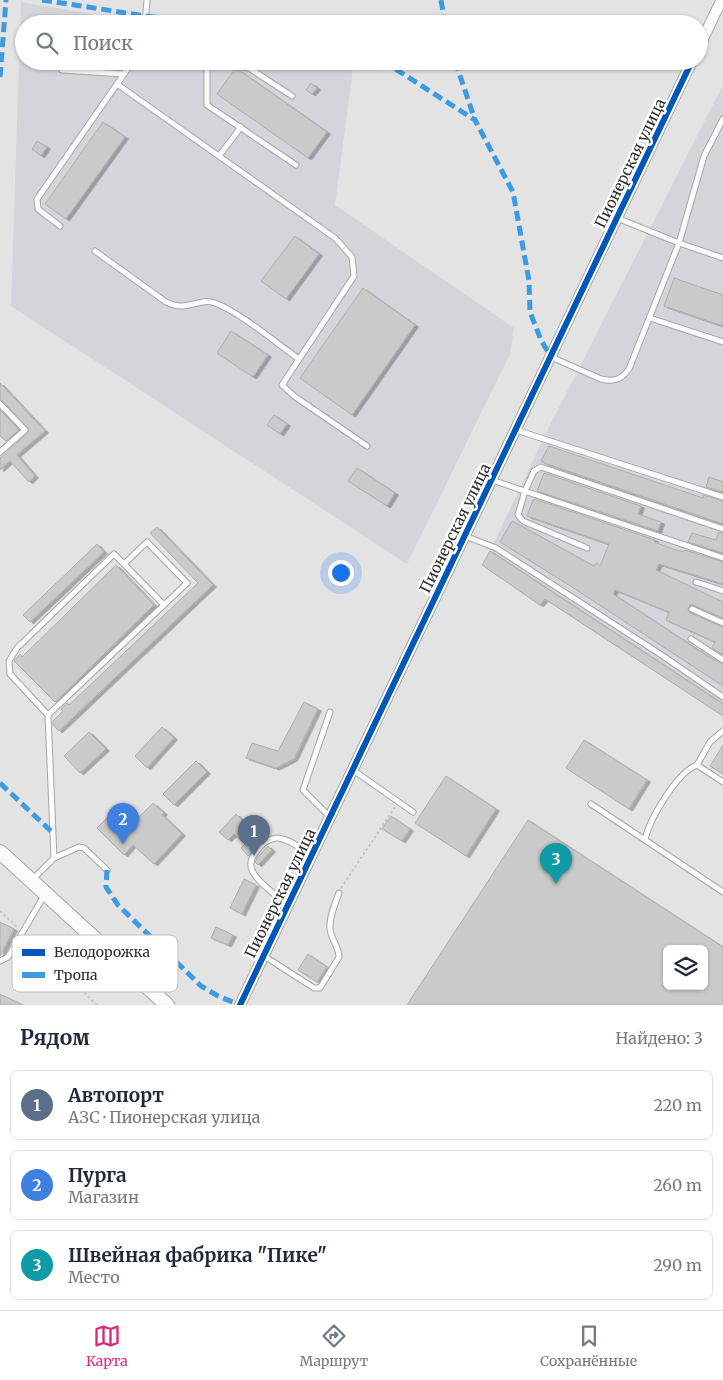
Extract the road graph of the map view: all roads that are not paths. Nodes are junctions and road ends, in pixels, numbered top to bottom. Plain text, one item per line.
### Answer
1 (147, 0) edge
2 (721, 1) edge
3 (146, 15) edge
4 (708, 28) edge
5 (62, 70) dead end
6 (127, 70) edge
7 (207, 70) edge
8 (252, 70) edge
9 (688, 70) edge
10 (124, 74) junction
11 (117, 84) junction
12 (292, 96) dead end
13 (723, 119) edge
14 (241, 127) junction
15 (220, 156) junction
16 (296, 165) dead end
17 (617, 218) junction
18 (60, 226) dead end
19 (679, 243) junction
20 (94, 251) dead end
21 (723, 258) edge
22 (650, 318) junction
23 (723, 342) edge
24 (551, 357) junction
25 (299, 359) junction
26 (0, 404) edge
27 (516, 430) junction
28 (367, 446) dead end
29 (1, 448) edge
30 (492, 480) junction
31 (525, 491) junction
32 (723, 497) edge
33 (723, 529) edge
34 (465, 536) junction
35 (588, 548) dead end
36 (723, 558) edge
37 (124, 564) junction
38 (696, 582) dead end
39 (723, 591) edge
40 (164, 605) junction
41 (692, 609) dead end
42 (723, 623) edge
43 (691, 639) dead end
44 (723, 660) edge
45 (723, 697) edge
46 (330, 712) dead end
47 (48, 715) junction
48 (723, 732) edge
49 (697, 765) junction
50 (353, 770) junction
51 (723, 782) edge
52 (591, 804) dead end
53 (413, 812) dead end
54 (330, 817) junction
55 (645, 840) junction
56 (0, 852) edge
57 (312, 855) junction
58 (54, 858) junction
59 (107, 870) dead end
60 (31, 881) junction
61 (723, 892) edge
62 (339, 893) road end
63 (45, 894) junction
64 (288, 905) junction
65 (21, 935) edge
66 (90, 935) edge
67 (12, 950) edge
68 (264, 955) junction
69 (0, 961) edge
70 (153, 992) edge
71 (167, 1005) edge
72 (240, 1005) edge

1 - 3 lane
2 - 4 street
5 - 10 lane
6 - 10 lane
7 - 14 lane
8 - 12 lane
9 - 17 street, Пионерская улица
10 - 11 lane
11 - 15 lane
11 - 18 lane
13 - 19 lane
14 - 15 lane
14 - 16 lane
15 - 25 lane
17 - 19 lane
17 - 24 street, Пионерская улица
19 - 21 lane
19 - 22 lane
20 - 25 lane
22 - 23 lane
22 - 24 lane
24 - 27 street, Пионерская улица
25 - 28 lane
26 - 29 lane
27 - 30 street, Пионерская улица
27 - 32 lane
30 - 31 lane
30 - 34 street, Пионерская улица
31 - 33 lane
31 - 35 lane
31 - 36 lane
34 - 45 lane
34 - 50 street, Пионерская улица
37 - 40 lane
37 - 40 lane
37 - 47 lane
38 - 39 lane
40 - 47 lane
41 - 42 lane
43 - 44 lane
46 - 54 lane
47 - 58 lane
48 - 49 lane
49 - 51 lane
49 - 55 lane
50 - 53 lane
50 - 54 street, Пионерская улица
52 - 55 lane
54 - 57 street, Пионерская улица
55 - 61 lane
56 - 60 main road
57 - 64 street, Пионерская улица
57 - 64 lane
58 - 59 lane
58 - 60 lane
60 - 63 main road
62 - 68 lane
63 - 65 lane
63 - 66 main road
64 - 68 street, Пионерская улица
67 - 69 lane
68 - 72 street, Пионерская улица
70 - 71 main road

